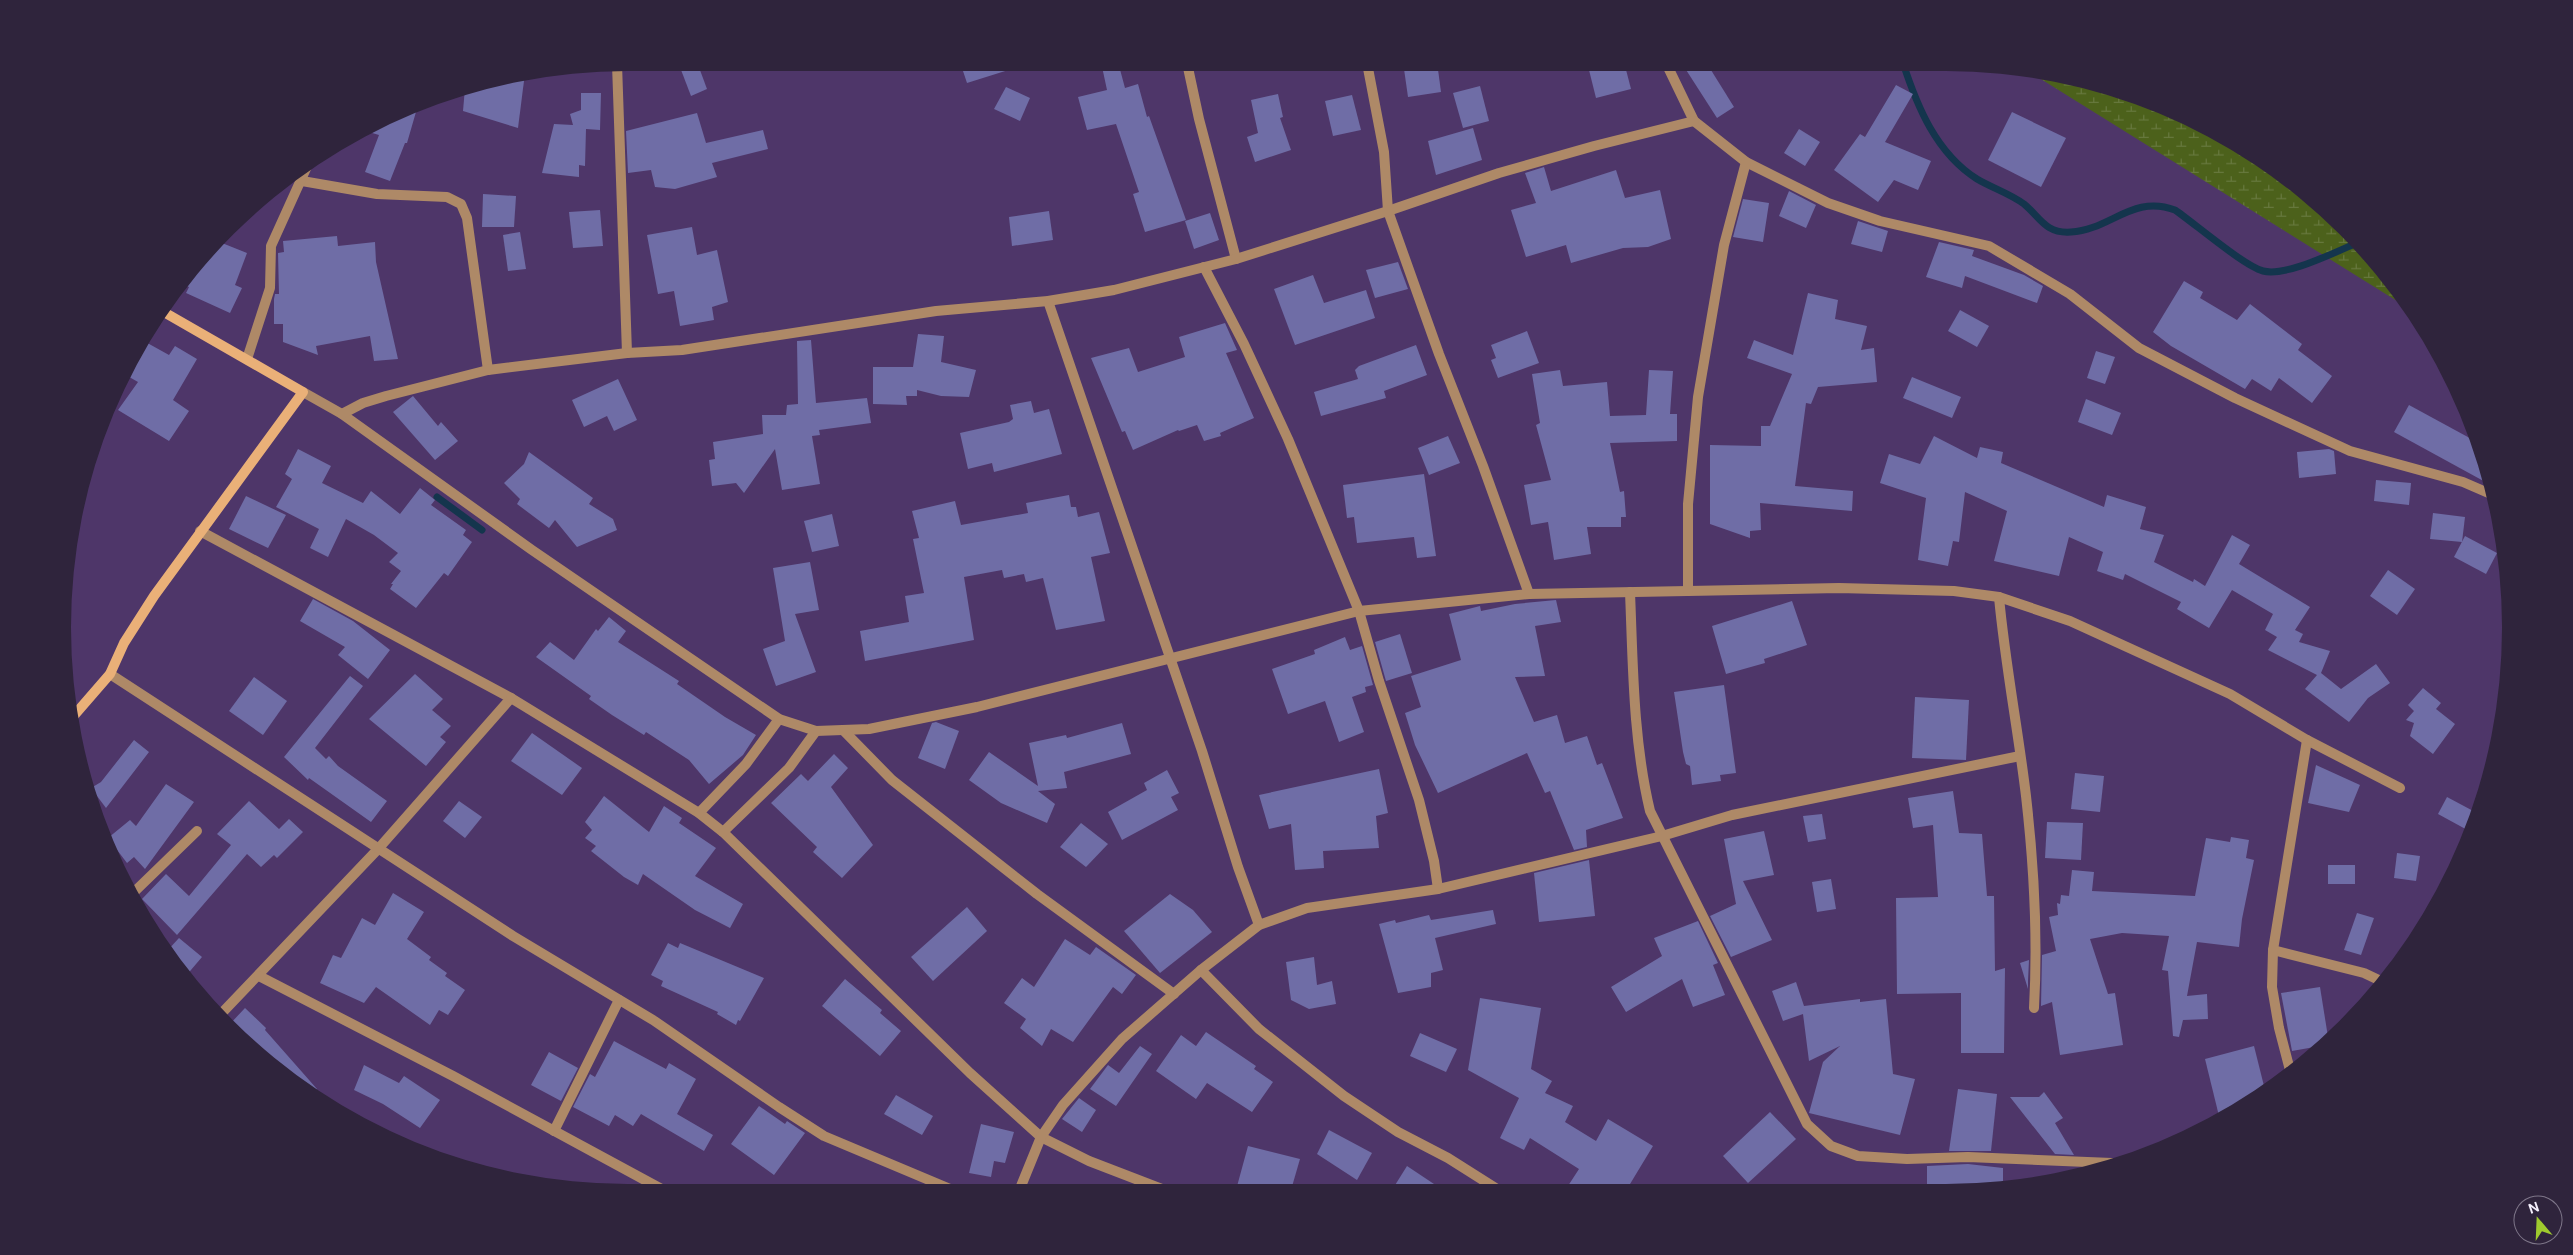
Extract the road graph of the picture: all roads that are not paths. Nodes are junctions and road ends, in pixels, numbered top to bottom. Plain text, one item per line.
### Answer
1 (617, 71) edge
2 (1189, 71) edge
3 (1368, 71) edge
4 (1670, 71) edge
5 (1694, 121) junction
6 (1746, 162) junction
7 (304, 175) edge
8 (302, 181) junction
9 (1388, 211) junction
10 (1236, 258) junction
11 (1204, 267) junction
12 (1048, 300) junction
13 (168, 314) edge
14 (627, 354) junction
15 (247, 359) junction
16 (488, 370) junction
17 (303, 392) junction
18 (342, 414) junction
19 (2485, 491) edge
20 (200, 531) junction
21 (1688, 591) junction
22 (1630, 592) junction
23 (1529, 594) junction
24 (1999, 596) junction
25 (1359, 611) junction
26 (1169, 658) junction
27 (110, 674) junction
28 (511, 698) junction
29 (78, 712) edge
30 (779, 719) junction
31 (816, 731) junction
32 (844, 731) junction
33 (2307, 740) junction
34 (2020, 756) junction
35 (2400, 788) dead end
36 (699, 813) junction
37 (197, 831) dead end
38 (723, 832) junction
39 (1662, 836) junction
40 (379, 848) junction
41 (1438, 889) junction
42 (137, 890) edge
43 (1259, 925) junction
44 (2274, 950) junction
45 (1201, 970) junction
46 (259, 976) junction
47 (2376, 979) edge
48 (1174, 994) junction
49 (619, 1000) junction
50 (2034, 1008) dead end
51 (224, 1011) edge
52 (2289, 1065) edge
53 (554, 1131) junction
54 (1041, 1137) junction
55 (2097, 1162) edge
56 (652, 1184) edge
57 (938, 1184) edge
58 (1023, 1184) edge
59 (1149, 1184) edge
60 (1489, 1184) edge

1 - 14 street
2 - 10 street
3 - 9 street
4 - 5 street
5 - 6 street
5 - 9 street
6 - 19 street
6 - 21 street
7 - 8 street
8 - 15 street
8 - 16 street
9 - 10 street
9 - 23 street
10 - 11 street
11 - 12 street
11 - 25 street
12 - 14 street
12 - 26 street
13 - 15 street
14 - 16 street
15 - 17 street
16 - 18 street
17 - 18 street
17 - 20 street
18 - 30 street
20 - 27 street
20 - 28 street
21 - 22 street
21 - 24 street
22 - 23 street
22 - 39 street
23 - 25 street
24 - 33 street
24 - 34 street
25 - 26 street
25 - 41 street
26 - 32 street
26 - 43 street
27 - 29 street
27 - 40 street
28 - 36 street
28 - 40 street
30 - 31 street
30 - 36 street
31 - 32 street
31 - 38 street
32 - 48 street
33 - 35 street
33 - 44 street
34 - 39 street
34 - 50 street
36 - 38 street
37 - 42 street
38 - 54 street
39 - 41 street
39 - 55 street
40 - 46 street
40 - 49 street
41 - 43 street
43 - 45 street
44 - 47 street
44 - 52 street
45 - 48 street
45 - 60 street
46 - 51 street
46 - 53 street
48 - 54 street
49 - 53 street
49 - 57 street
53 - 56 street
54 - 58 street
54 - 59 street

